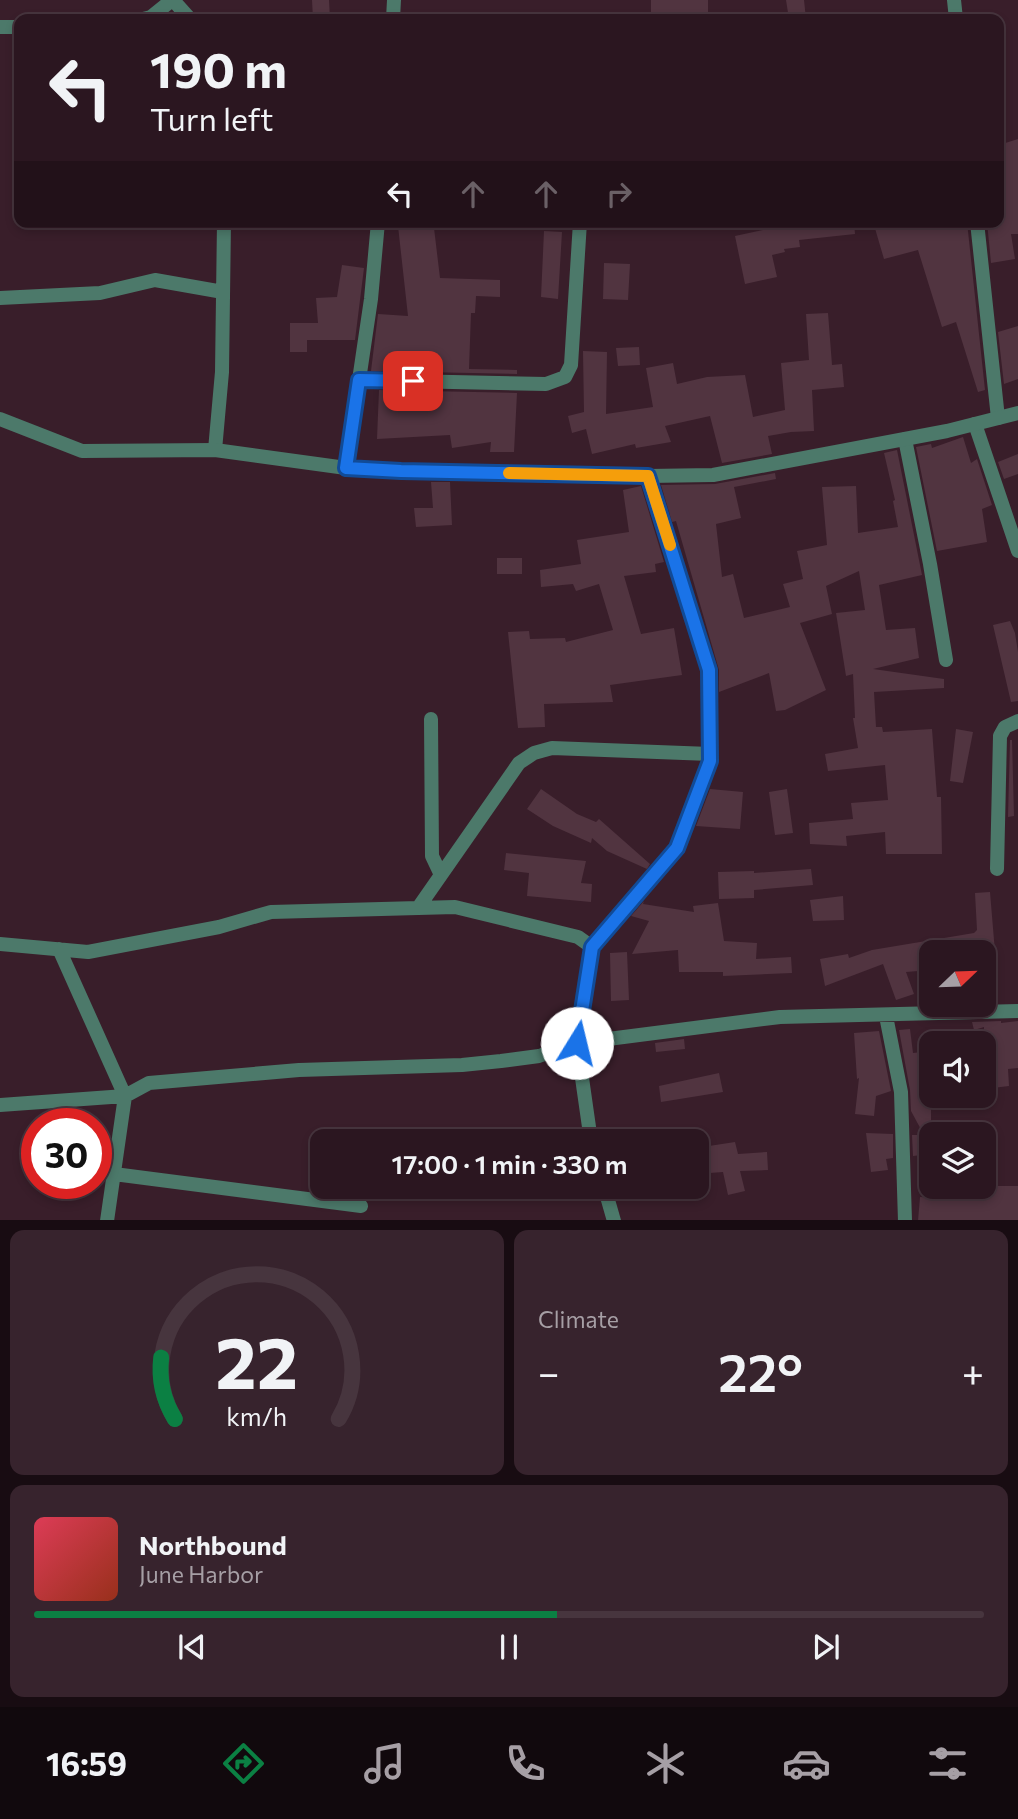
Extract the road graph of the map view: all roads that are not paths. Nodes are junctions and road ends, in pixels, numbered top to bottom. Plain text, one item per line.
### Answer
1 (172, 0) edge
2 (155, 14) edge
3 (185, 14) edge
4 (224, 228) edge
5 (377, 228) edge
6 (580, 228) edge
7 (978, 228) edge
8 (223, 292) junction
9 (0, 298) edge
10 (359, 380) junction
11 (1018, 413) edge
12 (998, 418) junction
13 (0, 419) edge
14 (975, 424) junction
15 (905, 439) junction
16 (215, 450) junction
17 (346, 468) junction
18 (648, 476) junction
19 (1018, 551) edge
20 (946, 660) dead end
21 (431, 719) dead end
22 (1018, 721) edge
23 (710, 754) junction
24 (997, 869) dead end
25 (441, 876) junction
26 (418, 908) junction
27 (0, 944) edge
28 (592, 947) junction
29 (59, 949) junction
30 (1018, 1012) edge
31 (886, 1016) junction
32 (577, 1043) junction
33 (125, 1096) junction
34 (0, 1105) edge
35 (589, 1129) edge
36 (114, 1174) junction
37 (608, 1199) edge
38 (361, 1206) dead end
39 (107, 1220) edge
40 (614, 1220) edge
41 (905, 1220) edge

1 - 2 street
1 - 3 street
4 - 8 street
5 - 10 street
6 - 10 street
7 - 12 street
8 - 9 street
8 - 16 street
10 - 17 street
11 - 12 street
12 - 14 street
13 - 16 street
14 - 15 street
14 - 19 street
15 - 18 street
15 - 20 street
16 - 17 street
17 - 18 street
18 - 23 street
21 - 25 street
22 - 24 street
23 - 25 street
23 - 28 street
25 - 26 street
26 - 28 street
26 - 29 street
27 - 29 street
28 - 32 street
29 - 33 street
30 - 31 street
31 - 32 street
31 - 41 street
32 - 33 street
32 - 35 street
33 - 34 street
33 - 36 street
36 - 38 street
36 - 39 street
37 - 40 street

